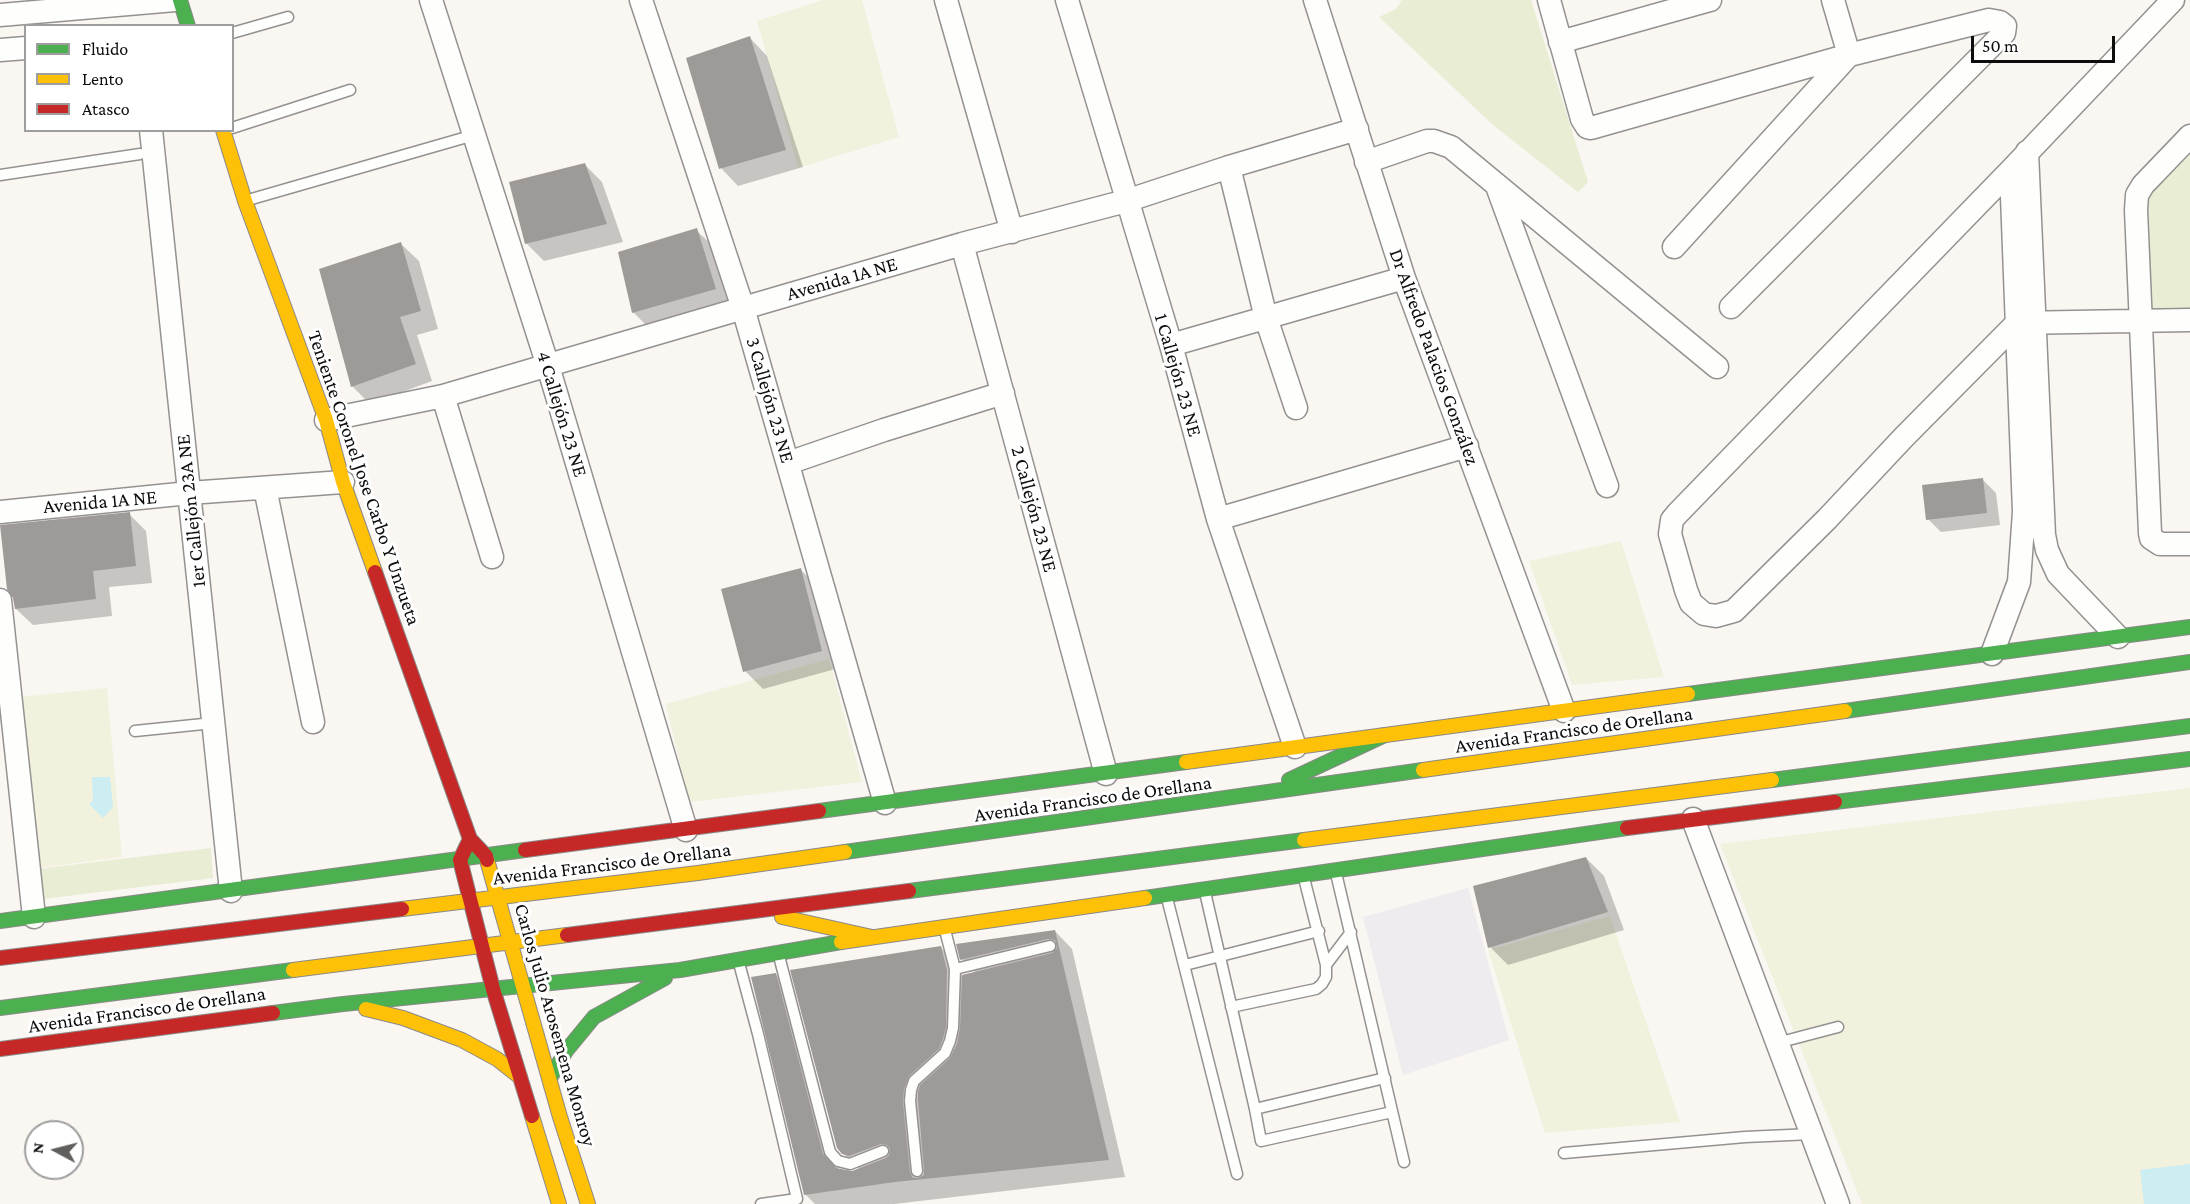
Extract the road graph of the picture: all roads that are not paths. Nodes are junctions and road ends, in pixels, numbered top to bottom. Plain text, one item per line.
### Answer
1 (175, 0) edge
2 (180, 0) edge
3 (431, 0) edge
4 (641, 0) edge
5 (946, 0) edge
6 (1067, 0) edge
7 (1315, 0) edge
8 (1549, 0) edge
9 (1710, 0) edge
10 (1833, 0) edge
11 (2173, 0) edge
12 (125, 2) edge
13 (0, 15) edge
14 (288, 17) dead end
15 (187, 24) edge
16 (234, 32) edge
17 (1560, 42) junction
18 (24, 48) edge
19 (0, 50) edge
20 (1849, 55) junction
21 (350, 90) dead end
22 (234, 127) edge
23 (1357, 129) junction
24 (151, 132) edge
25 (223, 132) edge
26 (474, 135) junction
27 (2190, 136) edge
28 (2027, 152) junction
29 (140, 154) dead end
30 (1366, 162) junction
31 (1229, 167) junction
32 (2011, 170) junction
33 (0, 174) edge
34 (1497, 188) junction
35 (245, 201) junction
36 (1126, 201) junction
37 (1012, 232) junction
38 (962, 244) junction
39 (1674, 247) dead end
40 (1404, 278) junction
41 (1731, 307) dead end
42 (743, 308) junction
43 (1266, 318) junction
44 (2190, 320) edge
45 (2141, 321) junction
46 (2026, 323) junction
47 (1171, 345) junction
48 (548, 366) junction
49 (1717, 367) dead end
50 (1003, 393) junction
51 (443, 396) junction
52 (1296, 408) dead end
53 (326, 420) junction
54 (1467, 446) junction
55 (788, 463) junction
56 (343, 482) junction
57 (1607, 486) dead end
58 (265, 488) junction
59 (189, 494) junction
60 (0, 512) edge
61 (1218, 519) junction
62 (2190, 544) edge
63 (492, 556) dead end
64 (0, 600) edge
65 (2190, 627) edge
66 (2118, 637) junction
67 (1992, 654) junction
68 (2190, 662) edge
69 (1564, 711) junction
70 (313, 722) dead end
71 (213, 723) junction
72 (2190, 726) edge
73 (135, 731) dead end
74 (1384, 735) junction
75 (1295, 747) junction
76 (2190, 759) edge
77 (1106, 774) junction
78 (1251, 796) junction
79 (885, 803) junction
80 (1693, 819) junction
81 (686, 830) junction
82 (470, 839) junction
83 (486, 856) junction
84 (460, 860) junction
85 (1335, 870) junction
86 (1303, 875) junction
87 (1204, 889) junction
88 (231, 891) junction
89 (1166, 895) junction
90 (499, 898) junction
91 (471, 900) junction
92 (745, 912) junction
93 (34, 917) junction
94 (0, 921) edge
95 (944, 927) junction
96 (1319, 931) junction
97 (1351, 932) junction
98 (872, 937) junction
99 (510, 942) junction
100 (482, 945) junction
101 (1050, 946) dead end
102 (778, 953) junction
103 (1219, 956) junction
104 (0, 958) edge
105 (738, 960) junction
106 (1185, 965) junction
107 (1326, 965) junction
108 (955, 969) junction
109 (680, 970) junction
110 (523, 985) junction
111 (493, 989) junction
112 (344, 1004) junction
113 (1231, 1007) junction
114 (0, 1008) edge
115 (1838, 1027) dead end
116 (1777, 1043) junction
117 (0, 1049) edge
118 (520, 1077) junction
119 (550, 1078) junction
120 (1385, 1078) junction
121 (1255, 1109) junction
122 (1392, 1112) junction
123 (1812, 1134) junction
124 (883, 1151) dead end
125 (1564, 1153) dead end
126 (1404, 1162) dead end
127 (917, 1171) dead end
128 (1237, 1174) dead end
129 (559, 1204) edge
130 (588, 1204) edge
131 (761, 1204) edge
132 (1838, 1204) edge

1 - 12 street
2 - 15 main road
3 - 26 street, 4 Callejón 23 NE
4 - 42 street, 3 Callejón 23 NE
5 - 37 street
6 - 36 street, 1 Callejón 23 NE
7 - 23 street, Dr Alfredo Palacios González
8 - 17 street
9 - 17 street
10 - 20 street
11 - 28 street
12 - 13 street
14 - 16 lane
17 - 20 street
18 - 19 street
20 - 39 street
20 - 41 street
21 - 22 lane
23 - 30 street, Dr Alfredo Palacios González
23 - 31 street, Avenida 1A NE
24 - 59 street, 1er Callejón 23A NE
25 - 35 main road, Teniente Coronel Jose Carbo Y Unzueta
26 - 35 lane
26 - 48 street, 4 Callejón 23 NE
27 - 45 street
28 - 32 street
28 - 46 street
29 - 33 lane
30 - 34 street
30 - 40 street, Dr Alfredo Palacios González
31 - 36 street, Avenida 1A NE
31 - 43 street
32 - 46 street
32 - 46 street
34 - 49 street
34 - 57 street
35 - 53 main road, Teniente Coronel Jose Carbo Y Unzueta
36 - 37 street, Avenida 1A NE
36 - 47 street, 1 Callejón 23 NE
37 - 38 street, Avenida 1A NE
38 - 42 street, Avenida 1A NE
38 - 50 street, 2 Callejón 23 NE
40 - 43 street
40 - 54 street, Dr Alfredo Palacios González
42 - 48 street, Avenida 1A NE
42 - 55 street, 3 Callejón 23 NE
43 - 47 street
43 - 52 street
44 - 45 street
45 - 46 street
45 - 62 street
46 - 66 street
46 - 67 street
47 - 61 street, 1 Callejón 23 NE
48 - 51 street, Avenida 1A NE
48 - 81 street, 4 Callejón 23 NE
50 - 55 street
50 - 77 street, 2 Callejón 23 NE
51 - 53 street, Avenida 1A NE
51 - 63 street
53 - 56 main road, Teniente Coronel Jose Carbo Y Unzueta
54 - 61 street
54 - 69 street, Dr Alfredo Palacios González
55 - 79 street, 3 Callejón 23 NE
56 - 58 street, Avenida 1A NE
56 - 82 main road, Teniente Coronel Jose Carbo Y Unzueta
58 - 59 street, Avenida 1A NE
58 - 70 street
59 - 60 street, Avenida 1A NE
59 - 71 street, 1er Callejón 23A NE
61 - 75 street, 1 Callejón 23 NE
64 - 93 street
65 - 66 main road, Avenida Francisco de Orellana
66 - 67 main road, Avenida Francisco de Orellana
67 - 69 main road, Avenida Francisco de Orellana
68 - 78 main road, Avenida Francisco de Orellana
69 - 74 main road, Avenida Francisco de Orellana
71 - 73 lane
71 - 88 street, 1er Callejón 23A NE
72 - 92 main road, Avenida Francisco de Orellana
74 - 75 main road, Avenida Francisco de Orellana
74 - 78 main road
75 - 77 main road, Avenida Francisco de Orellana
76 - 80 main road, Avenida Francisco de Orellana
77 - 79 main road, Avenida Francisco de Orellana
78 - 90 main road, Avenida Francisco de Orellana
79 - 81 main road, Avenida Francisco de Orellana
80 - 85 main road, Avenida Francisco de Orellana
80 - 116 street
81 - 83 main road, Avenida Francisco de Orellana
82 - 83 main road, Teniente Coronel Jose Carbo Y Unzueta
82 - 84 main road
83 - 84 main road, Avenida Francisco de Orellana
83 - 90 main road, Carlos Julio Arosemena Monroy
84 - 88 main road, Avenida Francisco de Orellana
84 - 91 main road
85 - 86 main road, Avenida Francisco de Orellana
85 - 97 lane
86 - 87 main road, Avenida Francisco de Orellana
86 - 96 lane
87 - 89 main road, Avenida Francisco de Orellana
87 - 103 lane
88 - 93 main road, Avenida Francisco de Orellana
89 - 95 main road, Avenida Francisco de Orellana
89 - 106 lane
90 - 91 main road, Avenida Francisco de Orellana
90 - 99 main road, Carlos Julio Arosemena Monroy
91 - 100 main road
91 - 104 main road, Avenida Francisco de Orellana
92 - 98 main road
92 - 99 main road, Avenida Francisco de Orellana
93 - 94 main road, Avenida Francisco de Orellana
95 - 98 main road, Avenida Francisco de Orellana
95 - 108 lane
96 - 103 lane
96 - 107 lane
97 - 107 lane
97 - 120 lane
98 - 102 main road, Avenida Francisco de Orellana
99 - 100 main road, Avenida Francisco de Orellana
99 - 110 main road, Carlos Julio Arosemena Monroy
100 - 111 main road
100 - 114 main road, Avenida Francisco de Orellana
101 - 108 lane
102 - 105 main road, Avenida Francisco de Orellana
102 - 124 lane
103 - 106 lane
103 - 113 lane
105 - 109 main road, Avenida Francisco de Orellana
105 - 131 lane
106 - 128 lane
107 - 113 lane
108 - 127 lane
109 - 110 main road, Avenida Francisco de Orellana
109 - 119 main road
110 - 111 main road, Avenida Francisco de Orellana
110 - 119 main road, Carlos Julio Arosemena Monroy
111 - 112 main road, Avenida Francisco de Orellana
111 - 118 main road
112 - 117 main road, Avenida Francisco de Orellana
112 - 118 main road
113 - 121 lane
115 - 116 lane
116 - 123 street
118 - 129 main road
119 - 130 main road, Carlos Julio Arosemena Monroy
120 - 121 lane
120 - 122 lane
121 - 122 lane
122 - 126 lane
123 - 125 lane
123 - 132 street

